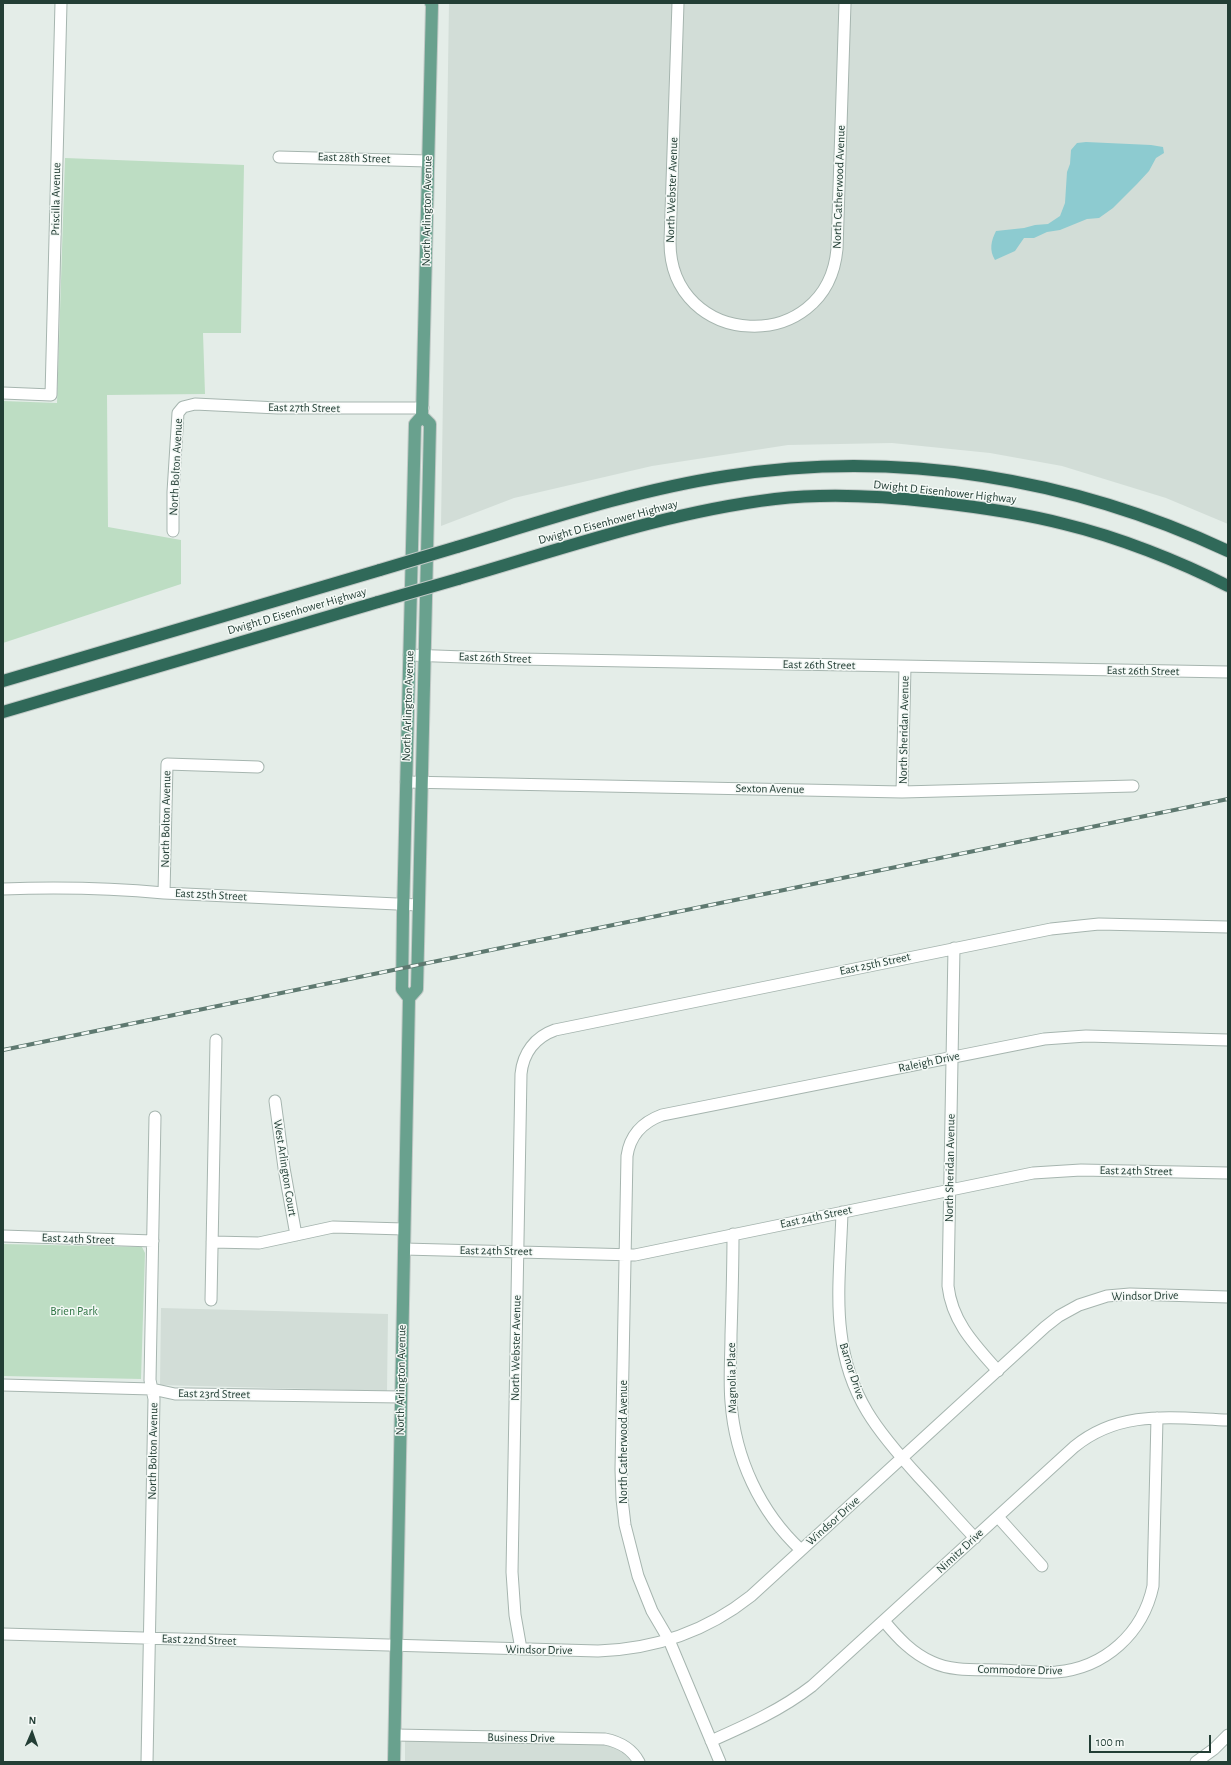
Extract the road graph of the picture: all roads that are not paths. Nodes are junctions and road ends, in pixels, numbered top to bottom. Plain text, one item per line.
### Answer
1 (61, 3) edge
2 (678, 3) edge
3 (845, 3) edge
4 (433, 4) edge
5 (279, 157) dead end
6 (428, 161) junction
7 (757, 326) joint
8 (3, 393) edge
9 (186, 405) joint
10 (423, 412) junction
11 (173, 531) dead end
12 (1228, 551) edge
13 (1228, 586) edge
14 (410, 655) junction
15 (424, 655) junction
16 (905, 667) junction
17 (1228, 672) edge
18 (3, 681) edge
19 (3, 712) edge
20 (258, 767) dead end
21 (406, 782) junction
22 (421, 782) junction
23 (1133, 786) dead end
24 (902, 792) junction
25 (3, 889) edge
26 (164, 893) junction
27 (403, 904) junction
28 (418, 905) junction
29 (1228, 927) edge
30 (954, 948) junction
31 (409, 998) junction
32 (216, 1040) dead end
33 (1228, 1040) edge
34 (530, 1047) joint
35 (952, 1057) junction
36 (275, 1101) dead end
37 (155, 1117) dead end
38 (638, 1130) joint
39 (1228, 1173) edge
40 (950, 1190) junction
41 (842, 1212) junction
42 (404, 1229) junction
43 (733, 1234) junction
44 (296, 1235) junction
45 (3, 1236) edge
46 (152, 1241) junction
47 (212, 1242) junction
48 (404, 1249) junction
49 (518, 1252) junction
50 (625, 1254) junction
51 (1228, 1297) edge
52 (211, 1300) dead end
53 (998, 1371) junction
54 (3, 1385) edge
55 (152, 1389) junction
56 (401, 1397) junction
57 (1157, 1418) junction
58 (1228, 1420) edge
59 (902, 1458) junction
60 (998, 1517) junction
61 (975, 1538) junction
62 (801, 1550) junction
63 (1042, 1566) dead end
64 (884, 1622) junction
65 (3, 1634) edge
66 (149, 1639) junction
67 (669, 1640) junction
68 (396, 1646) junction
69 (521, 1650) junction
70 (395, 1735) junction
71 (1228, 1735) edge
72 (711, 1741) junction
73 (147, 1762) edge
74 (394, 1762) edge
75 (639, 1762) edge
76 (720, 1762) edge
77 (1196, 1762) edge

1 - 8 street, Priscilla Avenue
2 - 7 street, North Webster Avenue
3 - 7 street, North Catherwood Avenue
4 - 6 main road, North Arlington Avenue
5 - 6 street, East 28th Street
6 - 10 main road, North Arlington Avenue
9 - 10 street, East 27th Street
9 - 11 street, North Bolton Avenue
10 - 14 main road, North Arlington Avenue
10 - 15 main road, North Arlington Avenue
12 - 18 highway, Dwight D Eisenhower Highway, bridge
13 - 19 highway, Dwight D Eisenhower Highway, bridge
14 - 15 street, East 26th Street
14 - 21 main road, North Arlington Avenue
15 - 16 street, East 26th Street
15 - 22 main road, North Arlington Avenue
16 - 17 street, East 26th Street
16 - 24 street, North Sheridan Avenue
20 - 26 street, North Bolton Avenue
21 - 22 street, Sexton Avenue
21 - 27 main road, North Arlington Avenue
22 - 24 street, Sexton Avenue
22 - 28 main road, North Arlington Avenue
23 - 24 street, Sexton Avenue
25 - 26 street, East 25th Street
26 - 27 street, East 25th Street
27 - 28 street, East 25th Street
27 - 31 main road, North Arlington Avenue
28 - 31 main road, North Arlington Avenue
29 - 30 street, East 25th Street
30 - 34 street, East 25th Street
30 - 35 street, North Sheridan Avenue
31 - 42 main road, North Arlington Avenue
32 - 47 street
33 - 35 street, Raleigh Drive
34 - 49 street, North Webster Avenue
35 - 38 street, Raleigh Drive
35 - 40 street, North Sheridan Avenue
36 - 44 street, West Arlington Court
37 - 46 street, North Bolton Avenue
38 - 50 street, North Catherwood Avenue
39 - 40 street, East 24th Street
40 - 41 street, East 24th Street
40 - 53 street, North Sheridan Avenue
41 - 43 street, East 24th Street
41 - 59 street, Barnor Drive
42 - 44 street
42 - 48 main road, North Arlington Avenue
43 - 50 street, East 24th Street
43 - 62 street, Magnolia Place
44 - 47 street
45 - 46 street, East 24th Street
46 - 55 street, North Bolton Avenue
47 - 52 street
48 - 49 street, East 24th Street
48 - 56 main road, North Arlington Avenue
49 - 50 street, East 24th Street
49 - 69 street, North Webster Avenue
50 - 67 street, North Catherwood Avenue
51 - 53 street, Windsor Drive
53 - 59 street, Windsor Drive
54 - 55 street, East 23rd Street
55 - 56 street, East 23rd Street
55 - 66 street, North Bolton Avenue
56 - 68 main road, North Arlington Avenue
57 - 58 street, Nimitz Drive
57 - 60 street, Nimitz Drive
57 - 64 street, Commodore Drive
59 - 61 street, Barnor Drive
59 - 62 street, Windsor Drive
60 - 61 street, Nimitz Drive
60 - 63 street
61 - 64 street, Nimitz Drive
62 - 67 street, Windsor Drive
64 - 72 street, Nimitz Drive
65 - 66 street, East 22nd Street
66 - 68 street, East 22nd Street
66 - 73 street, North Bolton Avenue
67 - 69 street, Windsor Drive
67 - 72 street, North Catherwood Avenue
68 - 69 street, Windsor Drive
68 - 70 main road, North Arlington Avenue
70 - 74 main road, North Arlington Avenue
70 - 75 street, Business Drive
71 - 77 street
72 - 76 street, North Catherwood Avenue

